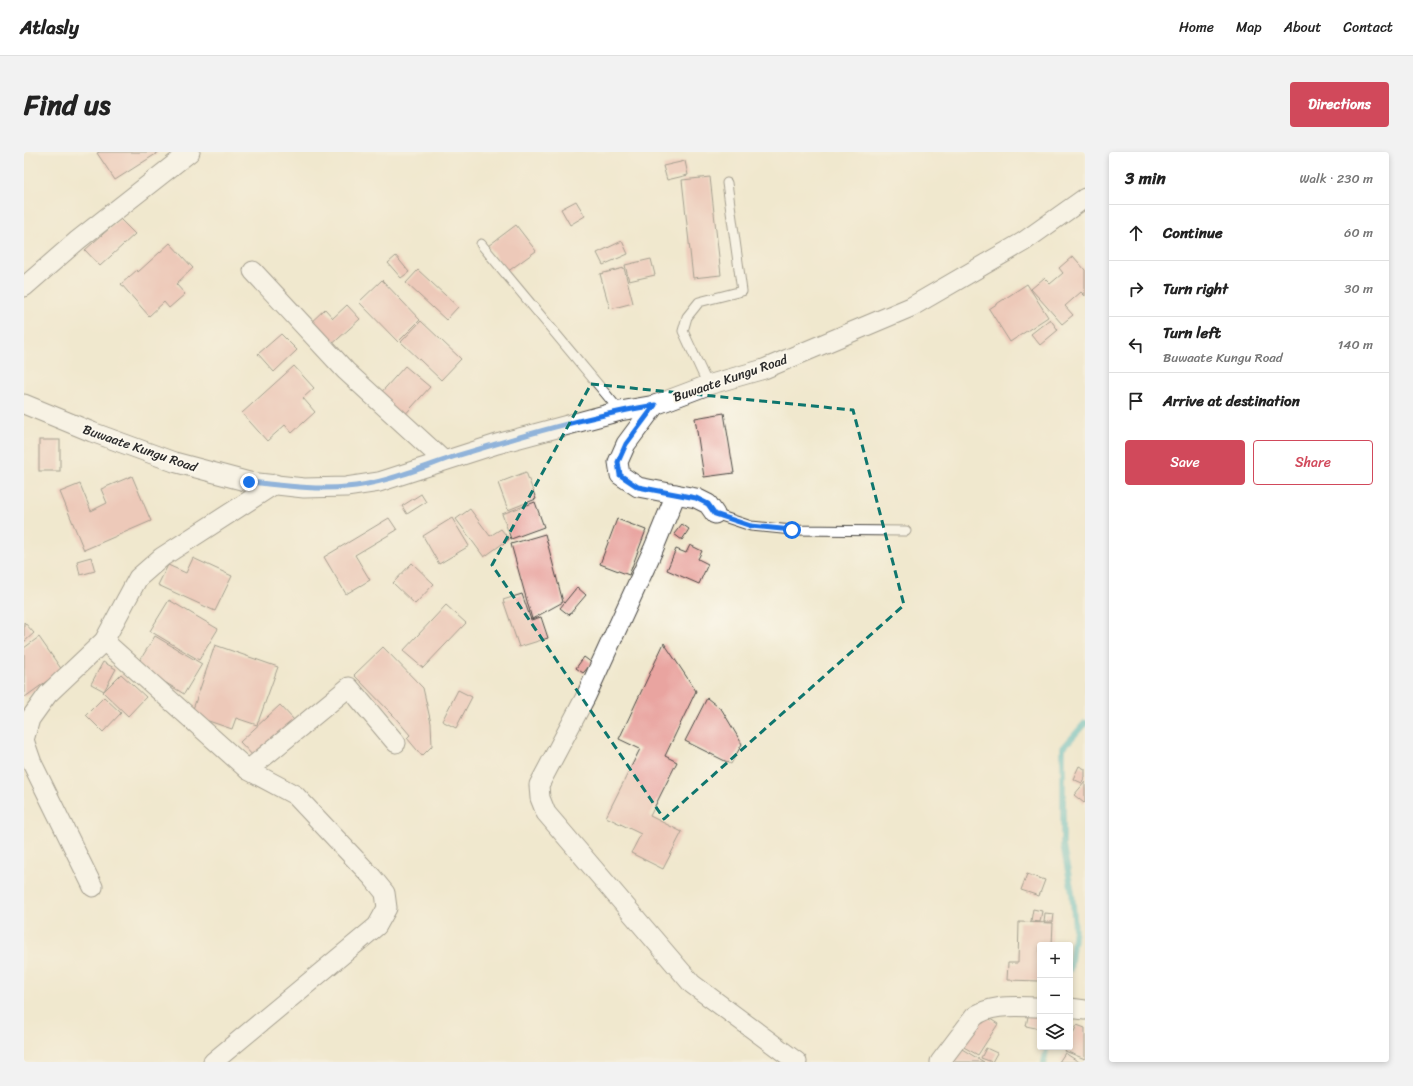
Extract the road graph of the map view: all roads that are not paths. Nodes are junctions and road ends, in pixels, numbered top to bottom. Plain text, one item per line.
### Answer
1 (190, 152) edge
2 (727, 183) dead end
3 (1085, 198) edge
4 (481, 244) dead end
5 (253, 271) dead end
6 (24, 287) edge
7 (708, 385) junction
8 (24, 404) edge
9 (655, 405) junction
10 (620, 410) junction
11 (443, 460) junction
12 (274, 484) junction
13 (676, 494) junction
14 (715, 514) joint
15 (906, 531) dead end
16 (104, 641) junction
17 (396, 743) dead end
18 (248, 770) junction
19 (93, 887) dead end
20 (1037, 1007) edge
21 (213, 1062) edge
22 (797, 1062) edge
23 (940, 1062) edge

1 - 6 street
2 - 7 lane
3 - 7 street, Buwaate Kungu Road
4 - 10 lane
5 - 11 street
7 - 9 street, Buwaate Kungu Road
8 - 12 street, Buwaate Kungu Road
9 - 10 street, Buwaate Kungu Road
9 - 13 street
10 - 11 street, Buwaate Kungu Road
11 - 12 street, Buwaate Kungu Road
12 - 16 street
13 - 14 street
13 - 22 street
14 - 15 lane
16 - 18 street
16 - 19 street
17 - 18 street
18 - 21 street
20 - 23 street

